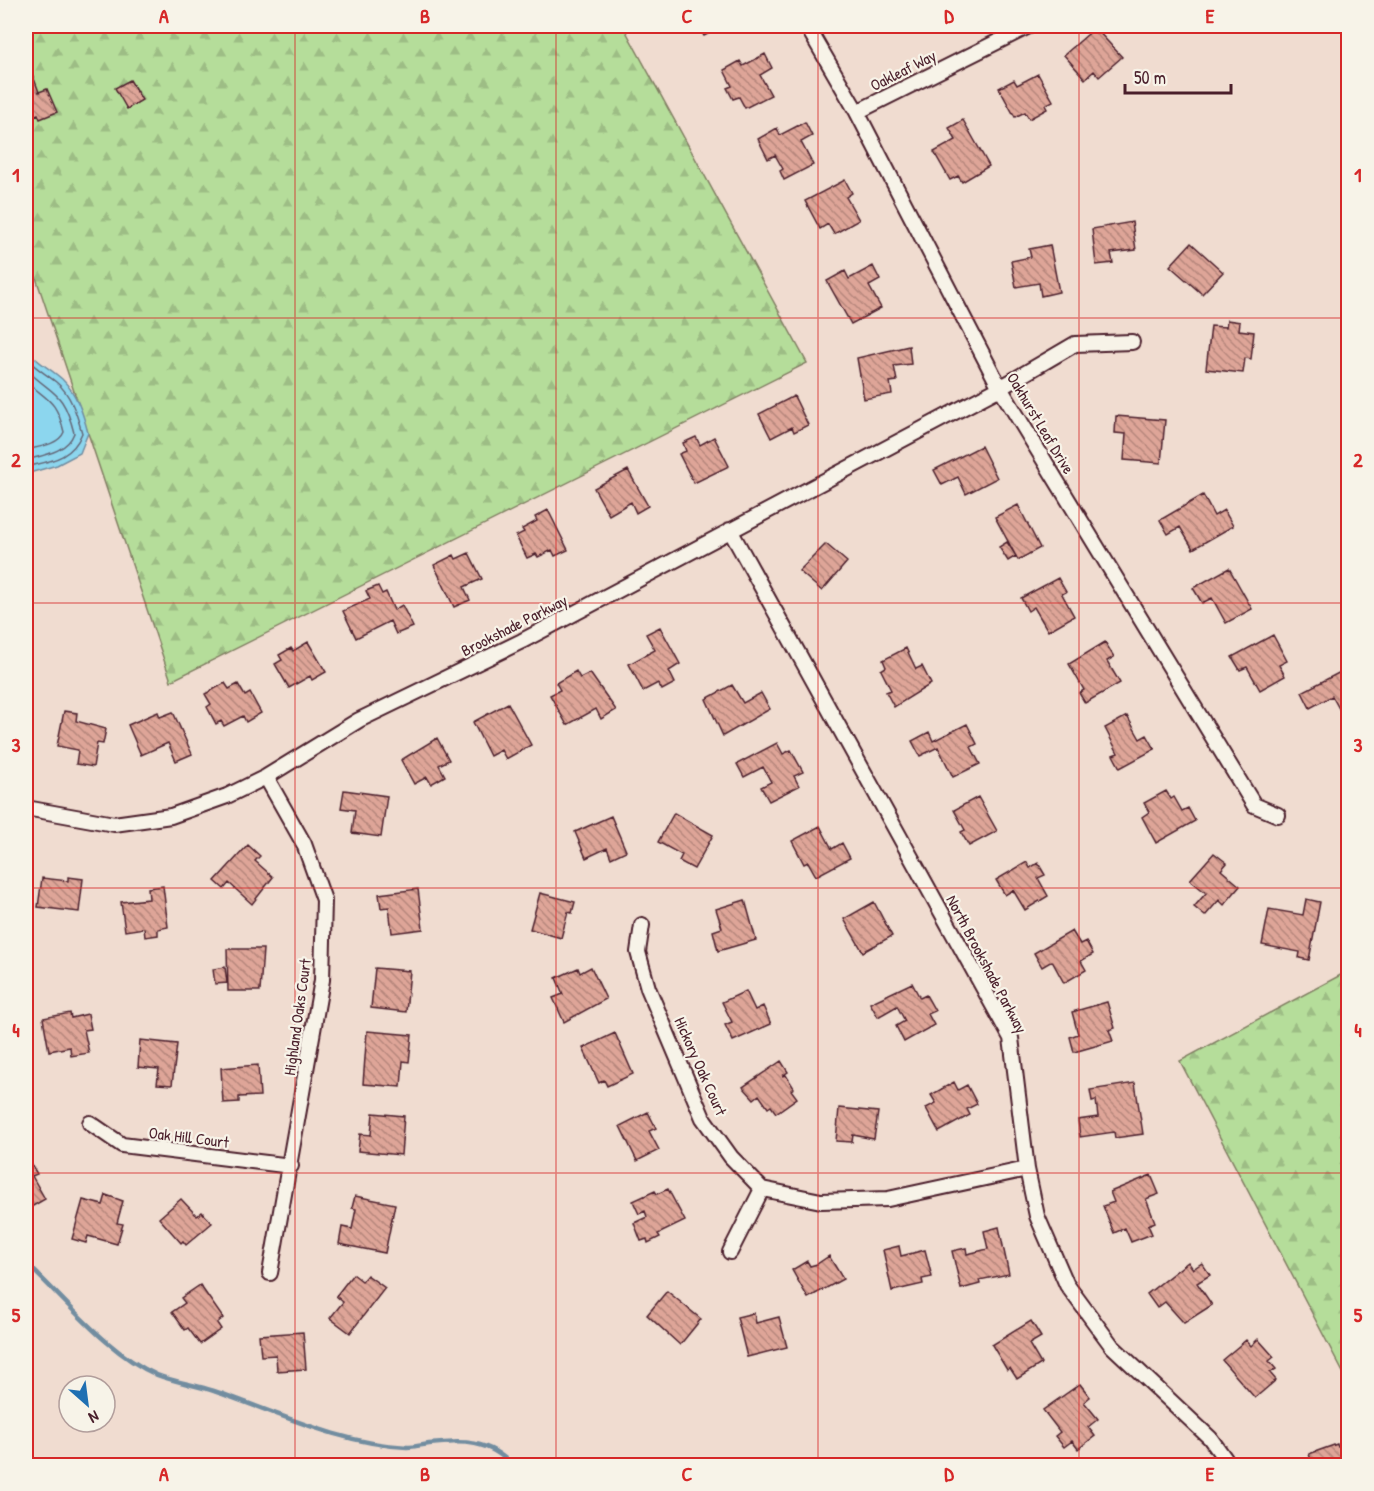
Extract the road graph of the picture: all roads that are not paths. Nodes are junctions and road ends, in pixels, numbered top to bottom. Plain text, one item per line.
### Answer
1 (807, 26) edge
2 (1029, 26) edge
3 (858, 112) junction
4 (1132, 342) dead end
5 (1000, 388) junction
6 (730, 530) junction
7 (266, 777) junction
8 (26, 808) edge
9 (1278, 815) dead end
10 (642, 925) dead end
11 (90, 1123) dead end
12 (291, 1166) junction
13 (1027, 1169) junction
14 (762, 1189) junction
15 (730, 1252) dead end
16 (270, 1273) dead end
17 (1230, 1466) edge

1 - 3 street, Oakhurst Leaf Drive
2 - 3 street, Oakleaf Way
3 - 5 street, Oakhurst Leaf Drive
4 - 5 street, Brookshade Parkway
5 - 6 street, Brookshade Parkway
5 - 9 street, Oakhurst Leaf Drive
6 - 7 street, Brookshade Parkway
6 - 13 street, North Brookshade Parkway
7 - 8 street, Brookshade Parkway
7 - 12 street, Highland Oaks Court
10 - 14 street, Hickory Oak Court
11 - 12 street, Oak Hill Court
12 - 16 street, Highland Oaks Court
13 - 14 street
13 - 17 street, North Brookshade Parkway
14 - 15 street

